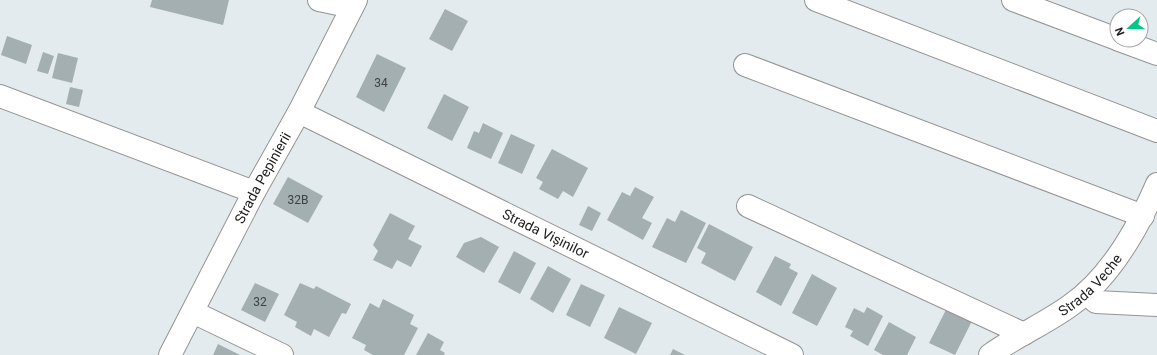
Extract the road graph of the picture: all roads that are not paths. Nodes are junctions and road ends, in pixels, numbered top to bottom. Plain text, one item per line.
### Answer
1 (319, 0) edge
2 (816, 0) edge
3 (1014, 0) edge
4 (354, 4) edge
5 (1109, 37) edge
6 (1140, 48) edge
7 (1157, 54) edge
8 (745, 65) dead end
9 (0, 96) edge
10 (299, 112) junction
11 (1157, 131) edge
12 (1157, 184) edge
13 (254, 192) junction
14 (748, 206) dead end
15 (1143, 216) junction
16 (1086, 292) junction
17 (1157, 305) edge
18 (193, 312) junction
19 (1024, 334) junction
20 (170, 355) edge
21 (282, 355) edge
22 (792, 355) edge
23 (990, 355) edge

1 - 4 street
2 - 11 street
3 - 5 street
4 - 10 street, Strada Pepinierii
6 - 7 street
8 - 15 street
9 - 13 street
10 - 13 street, Strada Pepinierii
10 - 22 street, Strada Vișinilor
12 - 15 street, Strada Veche
13 - 18 street, Strada Pepinierii
14 - 19 street
15 - 16 street, Strada Veche
16 - 17 street
16 - 19 street, Strada Veche
18 - 20 street, Strada Pepinierii
18 - 21 street
19 - 23 street, Strada Veche

